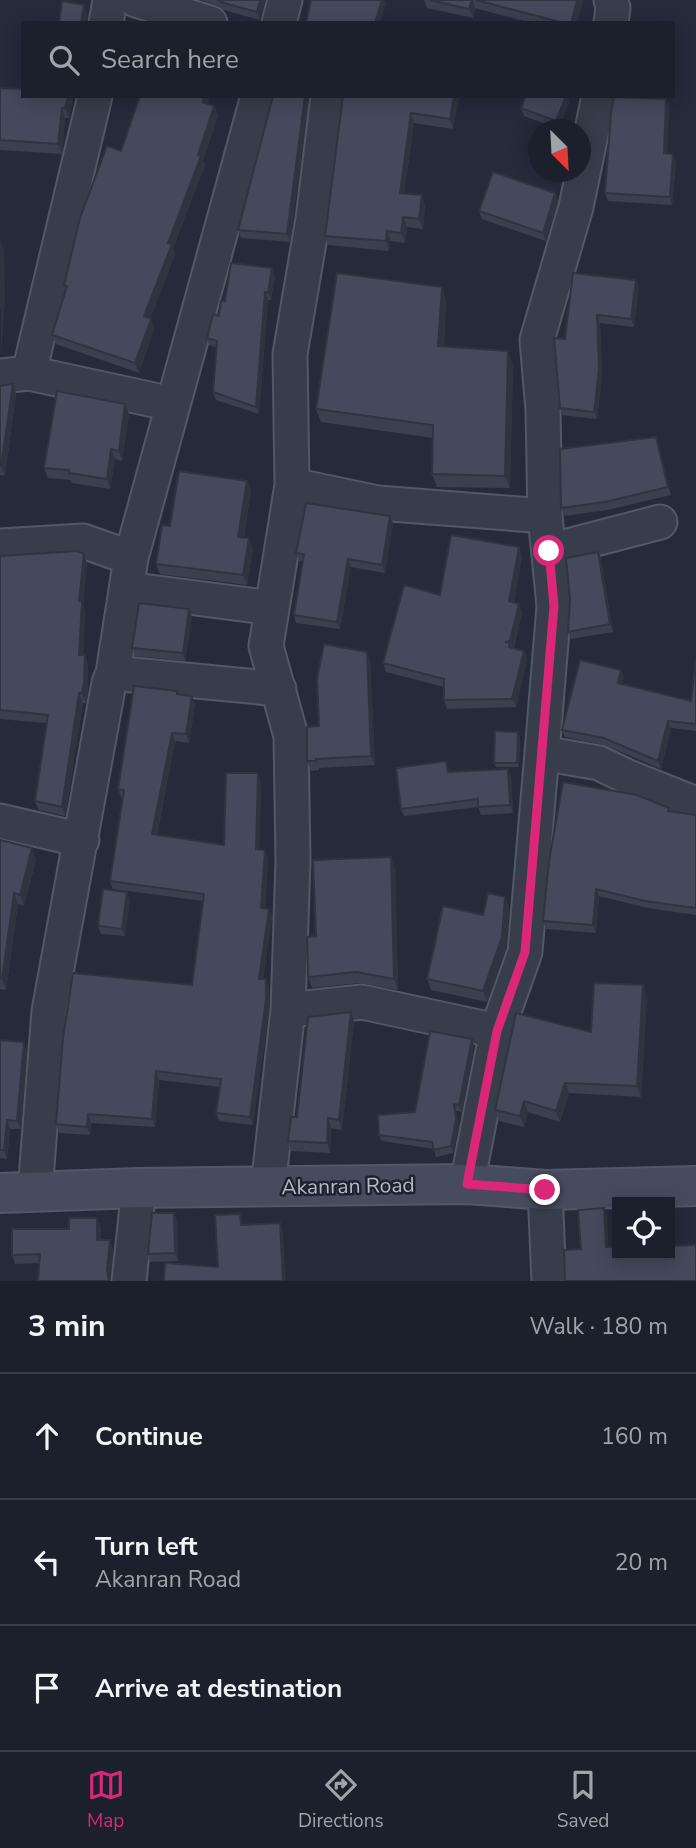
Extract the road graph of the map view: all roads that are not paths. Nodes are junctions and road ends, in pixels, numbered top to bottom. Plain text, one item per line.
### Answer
1 (110, 0) edge
2 (136, 0) edge
3 (285, 0) edge
4 (611, 0) edge
5 (106, 21) edge
6 (204, 21) edge
7 (280, 21) edge
8 (611, 21) edge
9 (94, 98) edge
10 (257, 98) edge
11 (328, 98) edge
12 (599, 98) edge
13 (14, 375) edge
14 (172, 404) junction
15 (292, 485) junction
16 (545, 516) junction
17 (660, 522) dead end
18 (0, 545) edge
19 (549, 551) junction
20 (129, 574) junction
21 (272, 608) junction
22 (113, 673) junction
23 (279, 689) junction
24 (542, 753) junction
25 (696, 804) edge
26 (0, 821) edge
27 (82, 840) junction
28 (288, 1010) junction
29 (497, 1031) junction
30 (467, 1184) junction
31 (696, 1186) edge
32 (268, 1187) junction
33 (139, 1188) junction
34 (545, 1190) junction
35 (18, 1193) edge
36 (129, 1281) edge
37 (549, 1281) edge

1 - 5 street
2 - 6 street
3 - 7 street
4 - 8 street
9 - 13 street
10 - 14 street
11 - 15 street
12 - 16 street
13 - 14 street
14 - 20 street
15 - 16 street
15 - 21 street
16 - 19 street
17 - 19 street
18 - 20 street
19 - 24 street
20 - 21 street
20 - 22 street
21 - 23 street
22 - 23 street
22 - 27 street
23 - 28 street
24 - 25 street
24 - 29 street
26 - 27 street
27 - 35 street
28 - 29 street
28 - 32 street
29 - 30 street
30 - 32 main road, Akanran Road
30 - 34 main road, Akanran Road
31 - 34 main road, Akanran Road
32 - 33 main road, Akanran Road
33 - 35 main road, Akanran Road
33 - 36 street
34 - 37 street

